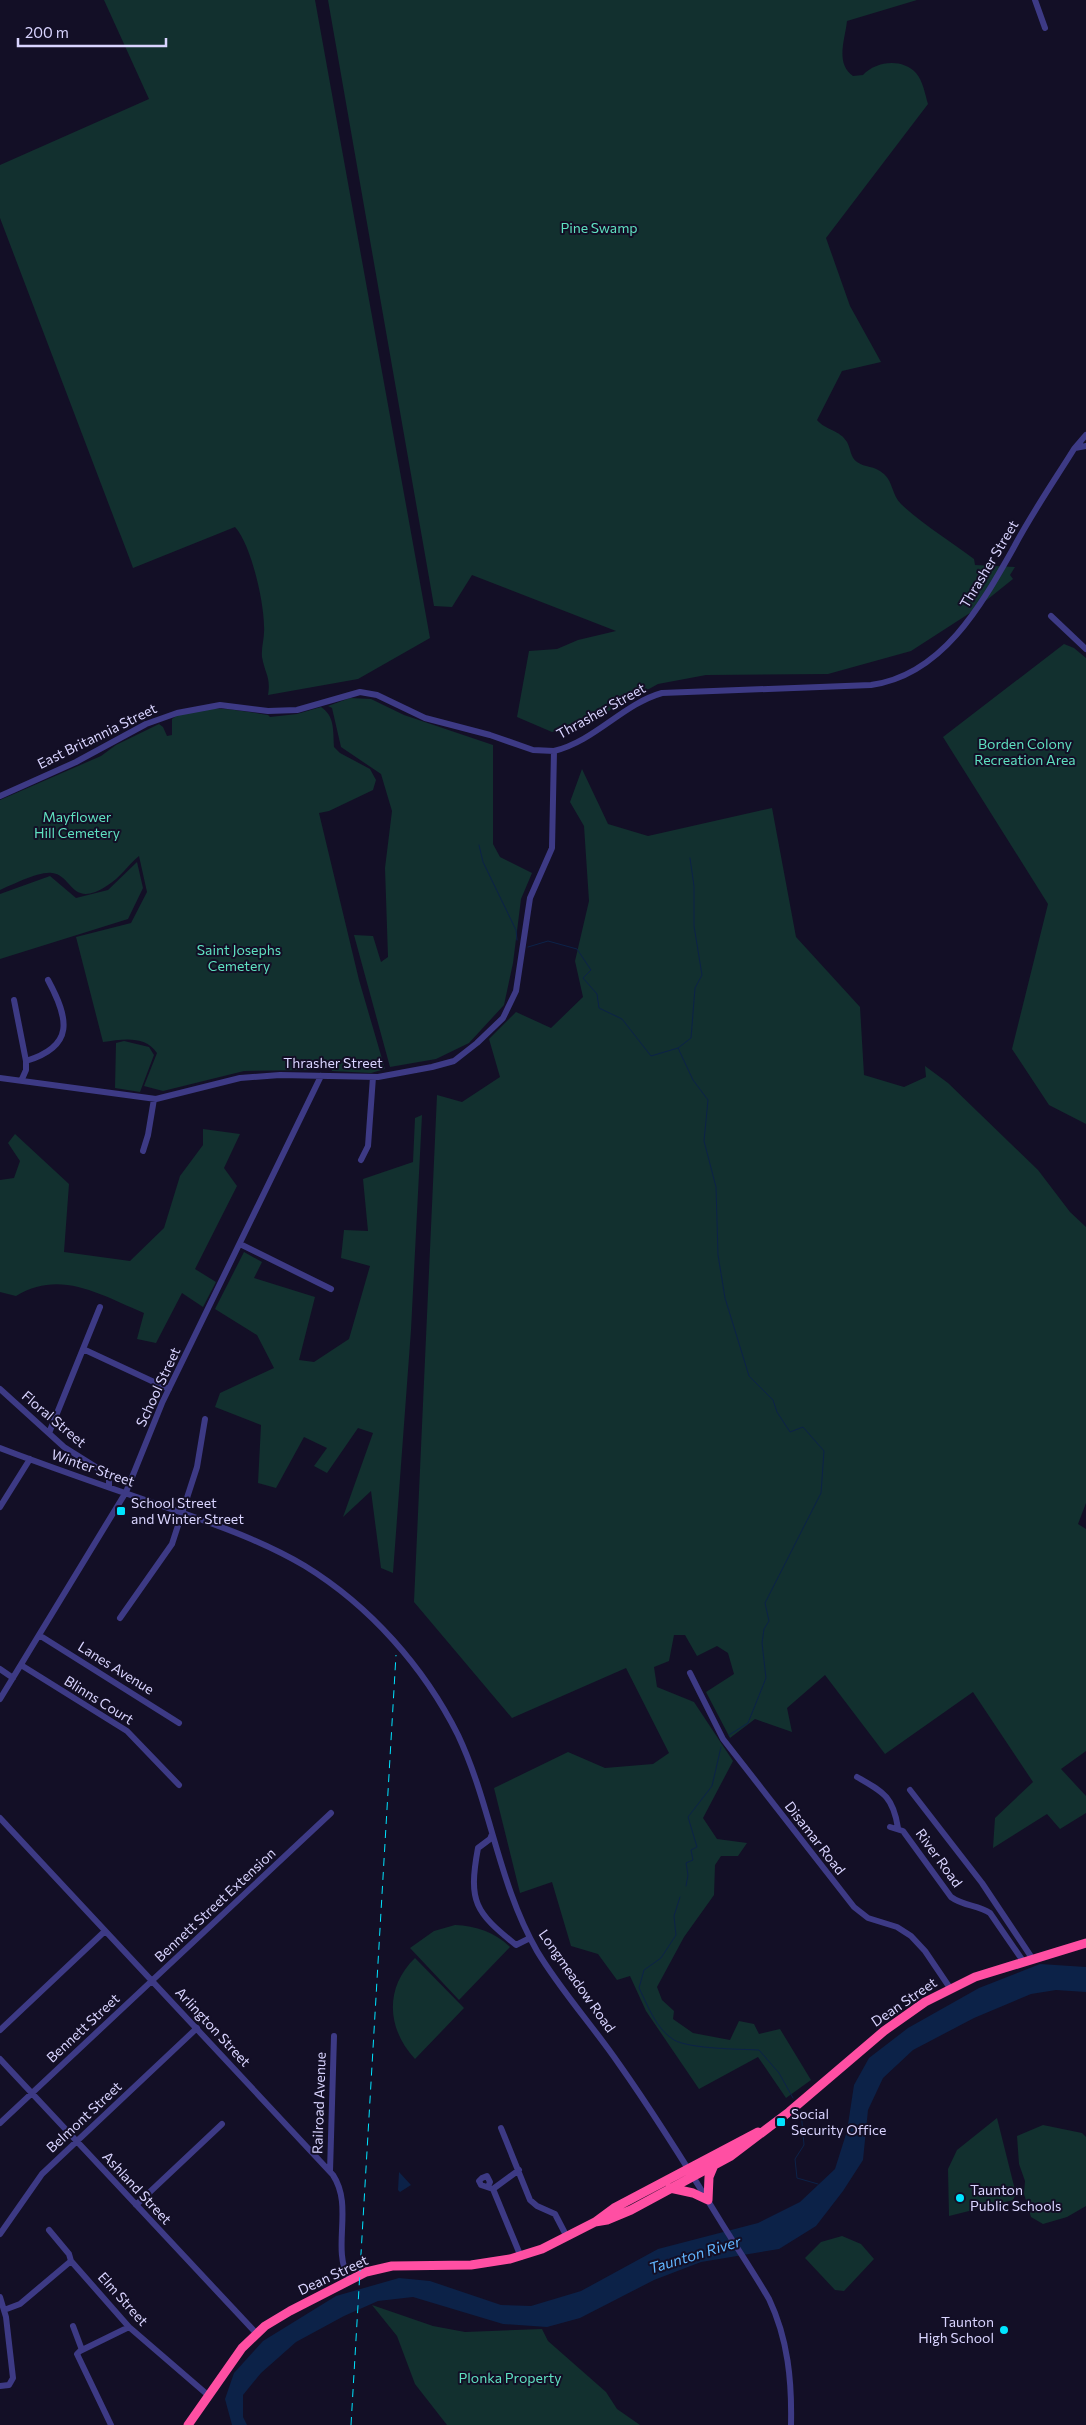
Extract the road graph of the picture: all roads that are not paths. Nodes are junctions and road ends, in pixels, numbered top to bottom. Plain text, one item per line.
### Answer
1 (1035, 0) edge
2 (1045, 28) dead end
3 (1086, 435) edge
4 (1086, 446) edge
5 (1074, 449) junction
6 (1051, 616) dead end
7 (1086, 649) edge
8 (554, 751) junction
9 (0, 796) edge
10 (48, 980) dead end
11 (14, 1000) dead end
12 (26, 1061) junction
13 (322, 1076) junction
14 (372, 1077) junction
15 (0, 1078) edge
16 (22, 1079) junction
17 (154, 1099) junction
18 (143, 1152) dead end
19 (361, 1160) dead end
20 (240, 1244) junction
21 (331, 1289) dead end
22 (100, 1307) dead end
23 (83, 1349) junction
24 (0, 1389) edge
25 (169, 1389) junction
26 (205, 1419) dead end
27 (49, 1433) junction
28 (0, 1448) edge
29 (30, 1459) junction
30 (109, 1487) junction
31 (126, 1492) junction
32 (0, 1507) edge
33 (182, 1513) junction
34 (120, 1618) dead end
35 (39, 1635) junction
36 (404, 1653) joint
37 (20, 1665) junction
38 (0, 1669) edge
39 (690, 1673) dead end
40 (13, 1678) junction
41 (0, 1699) edge
42 (179, 1723) dead end
43 (857, 1777) dead end
44 (179, 1785) dead end
45 (910, 1790) dead end
46 (331, 1813) dead end
47 (0, 1818) edge
48 (890, 1827) dead end
49 (898, 1828) junction
50 (492, 1834) junction
51 (105, 1931) junction
52 (530, 1938) junction
53 (1086, 1944) edge
54 (1028, 1960) junction
55 (152, 1980) junction
56 (950, 1988) junction
57 (197, 2028) junction
58 (0, 2030) edge
59 (334, 2036) dead end
60 (0, 2060) edge
61 (30, 2094) junction
62 (0, 2123) edge
63 (222, 2124) dead end
64 (501, 2128) dead end
65 (763, 2131) junction
66 (76, 2142) junction
67 (714, 2165) junction
68 (330, 2170) junction
69 (519, 2170) junction
70 (690, 2172) junction
71 (670, 2188) junction
72 (708, 2200) junction
73 (136, 2205) junction
74 (596, 2222) junction
75 (49, 2230) dead end
76 (0, 2234) edge
77 (568, 2237) junction
78 (521, 2257) junction
79 (71, 2260) junction
80 (349, 2280) junction
81 (0, 2297) edge
82 (4, 2310) junction
83 (73, 2326) dead end
84 (129, 2327) junction
85 (256, 2334) junction
86 (82, 2350) junction
87 (2, 2386) edge
88 (209, 2396) junction
89 (111, 2425) edge
90 (188, 2425) edge
91 (791, 2425) edge

1 - 2 street
3 - 5 street, Thrasher Street
4 - 5 street
5 - 8 street, Thrasher Street
6 - 7 street
8 - 9 street, East Britannia Street
8 - 14 street, Thrasher Street
10 - 12 street
11 - 12 street
12 - 16 street
13 - 14 street, Thrasher Street
13 - 17 street, Thrasher Street
13 - 20 street, School Street
14 - 19 street
15 - 16 street, Thrasher Street
16 - 17 street, Thrasher Street
17 - 18 street
20 - 21 street
20 - 25 street, School Street
22 - 23 street
23 - 25 street
23 - 27 street
24 - 27 street, Floral Street
25 - 31 street, School Street
26 - 33 street
27 - 30 street, Floral Street
28 - 29 street, Winter Street
29 - 30 street, Winter Street
29 - 32 street
30 - 31 street, Winter Street
31 - 33 street, Winter Street
31 - 35 street, School Street
33 - 34 street
33 - 36 street, Winter Street
35 - 37 street, School Street
35 - 42 street, Lanes Avenue
36 - 50 street, Longmeadow Road
37 - 40 street, School Street
37 - 44 street, Blinns Court
38 - 40 street
39 - 56 street, Disamar Road
40 - 41 street, School Street
43 - 49 street, River Road
45 - 54 street
46 - 55 street, Bennett Street Extension
47 - 51 street, Arlington Street
48 - 49 street, River Road
49 - 54 street, River Road
50 - 52 street, Longmeadow Road
50 - 52 street
51 - 55 street, Arlington Street
51 - 58 street
52 - 70 street, Longmeadow Road
53 - 54 highway, Dean Street
54 - 56 highway, Dean Street
55 - 57 street, Arlington Street
55 - 61 street, Bennett Street
56 - 65 highway, Dean Street
57 - 66 street, Belmont Street
57 - 68 street, Arlington Street
59 - 68 street, Railroad Avenue
60 - 61 street, Ashland Street
61 - 62 street, Bennett Street
61 - 66 street, Ashland Street
63 - 73 street
64 - 69 street
65 - 67 highway, Dean Street
65 - 70 highway, Dean Street
66 - 73 street, Ashland Street
66 - 76 street, Belmont Street
67 - 70 highway, Dean Street
67 - 72 highway
68 - 80 street, Arlington Street
69 - 77 street
69 - 78 street
70 - 71 highway, Dean Street
70 - 72 street, Longmeadow Road
70 - 74 highway, Dean Street
71 - 72 highway
71 - 74 highway, Dean Street
72 - 91 street, Longmeadow Road
73 - 85 street, Ashland Street
74 - 77 highway, Dean Street
75 - 79 street, Elm Street
77 - 78 highway, Dean Street
78 - 80 highway, Dean Street
79 - 82 street
79 - 84 street, Elm Street
80 - 85 highway, Dean Street
81 - 82 street
82 - 87 street
83 - 86 street
84 - 86 street
84 - 88 street, Elm Street
85 - 88 highway, Dean Street
86 - 89 street
88 - 90 highway, Dean Street

